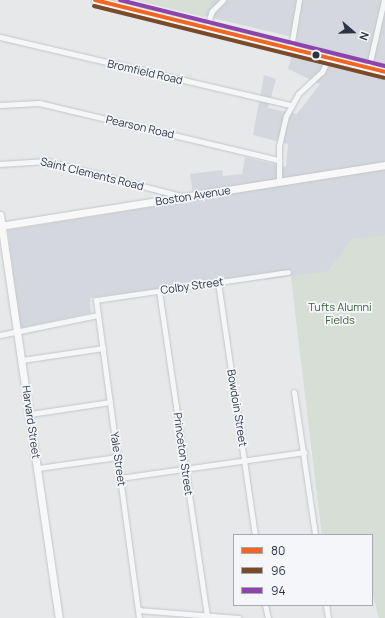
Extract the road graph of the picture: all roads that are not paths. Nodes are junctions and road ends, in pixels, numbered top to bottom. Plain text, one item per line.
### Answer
1 (95, 0) edge
2 (223, 0) edge
3 (299, 0) edge
4 (384, 0) edge
5 (207, 26) junction
6 (0, 37) edge
7 (291, 47) junction
8 (329, 56) junction
9 (369, 66) junction
10 (385, 72) edge
11 (0, 105) edge
12 (290, 105) junction
13 (279, 160) junction
14 (0, 164) edge
15 (385, 166) edge
16 (279, 182) junction
17 (184, 198) junction
18 (0, 215) edge
19 (1, 225) edge
20 (288, 272) dead end
21 (218, 282) junction
22 (159, 291) junction
23 (96, 300) joint
24 (98, 315) junction
25 (19, 332) junction
26 (0, 335) edge
27 (103, 348) junction
28 (22, 360) junction
29 (294, 392) dead end
30 (110, 402) junction
31 (30, 414) junction
32 (304, 452) junction
33 (117, 457) junction
34 (246, 460) junction
35 (38, 468) junction
36 (185, 468) junction
37 (120, 478) junction
38 (255, 534) edge
39 (315, 534) edge
40 (266, 606) edge
41 (326, 606) edge
42 (138, 610) junction
43 (207, 617) edge
44 (59, 618) edge
45 (139, 618) edge
46 (239, 618) edge
47 (268, 618) edge
48 (328, 618) edge

1 - 5 main road
2 - 5 street
3 - 7 street
4 - 9 street
5 - 7 main road
6 - 12 street, Bromfield Road
7 - 8 main road
8 - 9 main road
8 - 12 street
9 - 10 main road
11 - 13 street, Pearson Road
12 - 13 street
13 - 16 street
14 - 17 street, Saint Clements Road
15 - 16 main road, Boston Avenue
16 - 17 main road, Boston Avenue
17 - 19 main road, Boston Avenue
18 - 19 main road, Harvard Street
19 - 25 main road, Harvard Street
20 - 21 street, Colby Street
21 - 22 street, Colby Street
21 - 34 street, Bowdoin Street
22 - 23 street, Colby Street
22 - 36 street, Princeton Street
23 - 24 street, Yale Street
24 - 25 street
24 - 27 street, Yale Street
25 - 26 street
25 - 28 main road, Harvard Street
27 - 28 street
27 - 30 street, Yale Street
28 - 31 main road, Harvard Street
29 - 32 street
30 - 31 street
30 - 33 street, Yale Street
31 - 35 main road, Harvard Street
32 - 34 street
32 - 39 street
33 - 35 street
33 - 37 street, Yale Street
34 - 36 street
34 - 38 street, Bowdoin Street
35 - 44 main road, Harvard Street
36 - 37 street
36 - 43 street, Princeton Street
37 - 42 street, Yale Street
40 - 47 street
41 - 48 street
42 - 43 street
42 - 45 street, Yale Street
43 - 46 street

